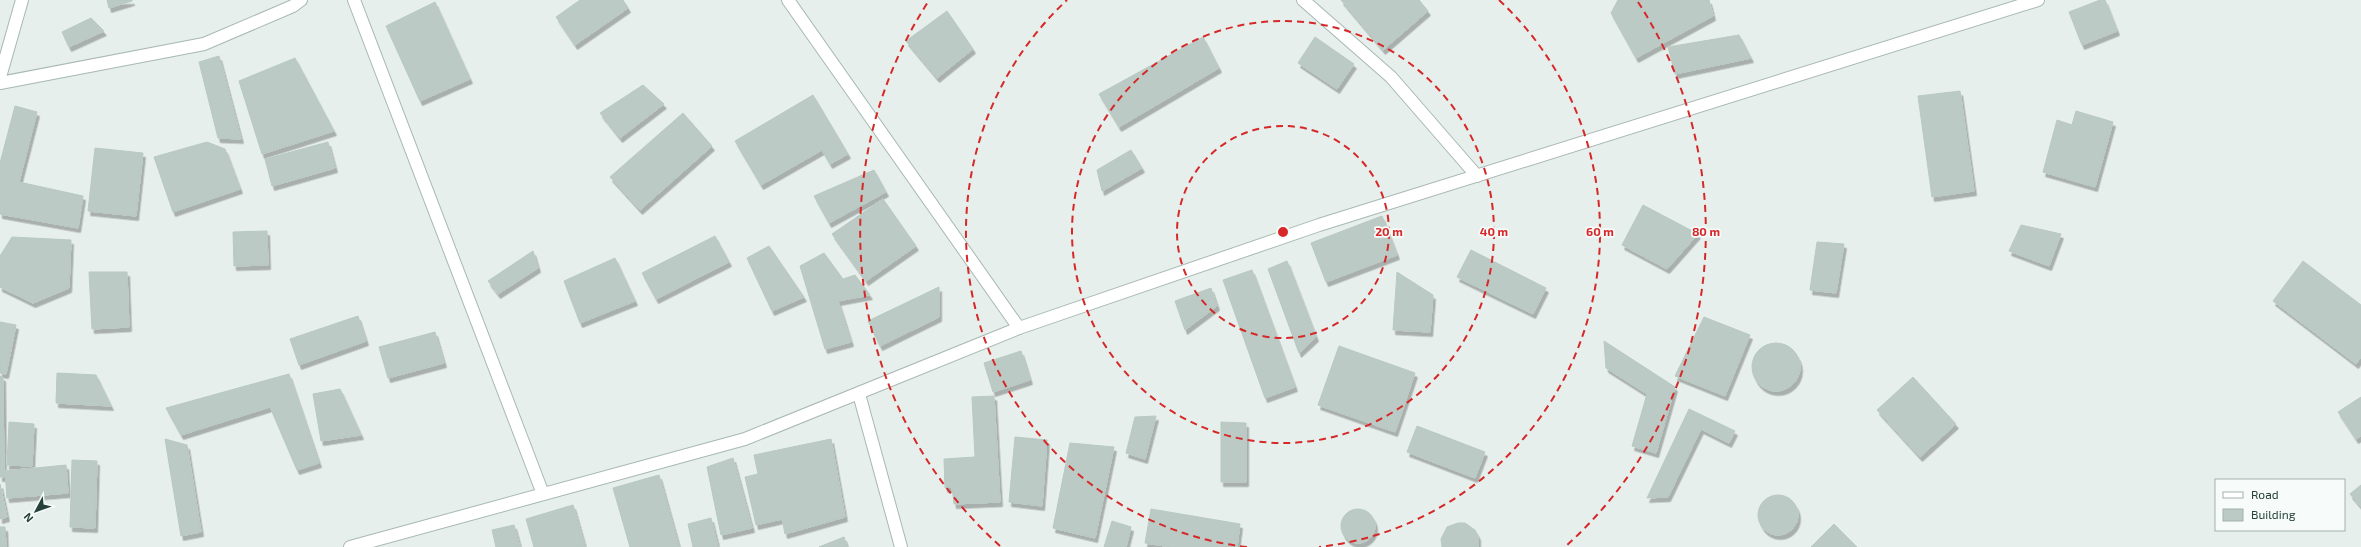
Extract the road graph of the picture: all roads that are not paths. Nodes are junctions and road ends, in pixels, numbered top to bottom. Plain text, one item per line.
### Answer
1 (22, 0) edge
2 (301, 0) edge
3 (354, 0) edge
4 (788, 0) edge
5 (1303, 0) edge
6 (2038, 0) edge
7 (0, 77) edge
8 (0, 83) edge
9 (1477, 176) junction
10 (1019, 328) junction
11 (859, 394) junction
12 (543, 494) junction
13 (350, 547) edge
14 (901, 547) edge

1 - 7 street
2 - 8 street
3 - 12 street
4 - 10 street
5 - 9 street
6 - 9 street
9 - 10 street
10 - 11 street
11 - 12 street
11 - 14 street
12 - 13 street

